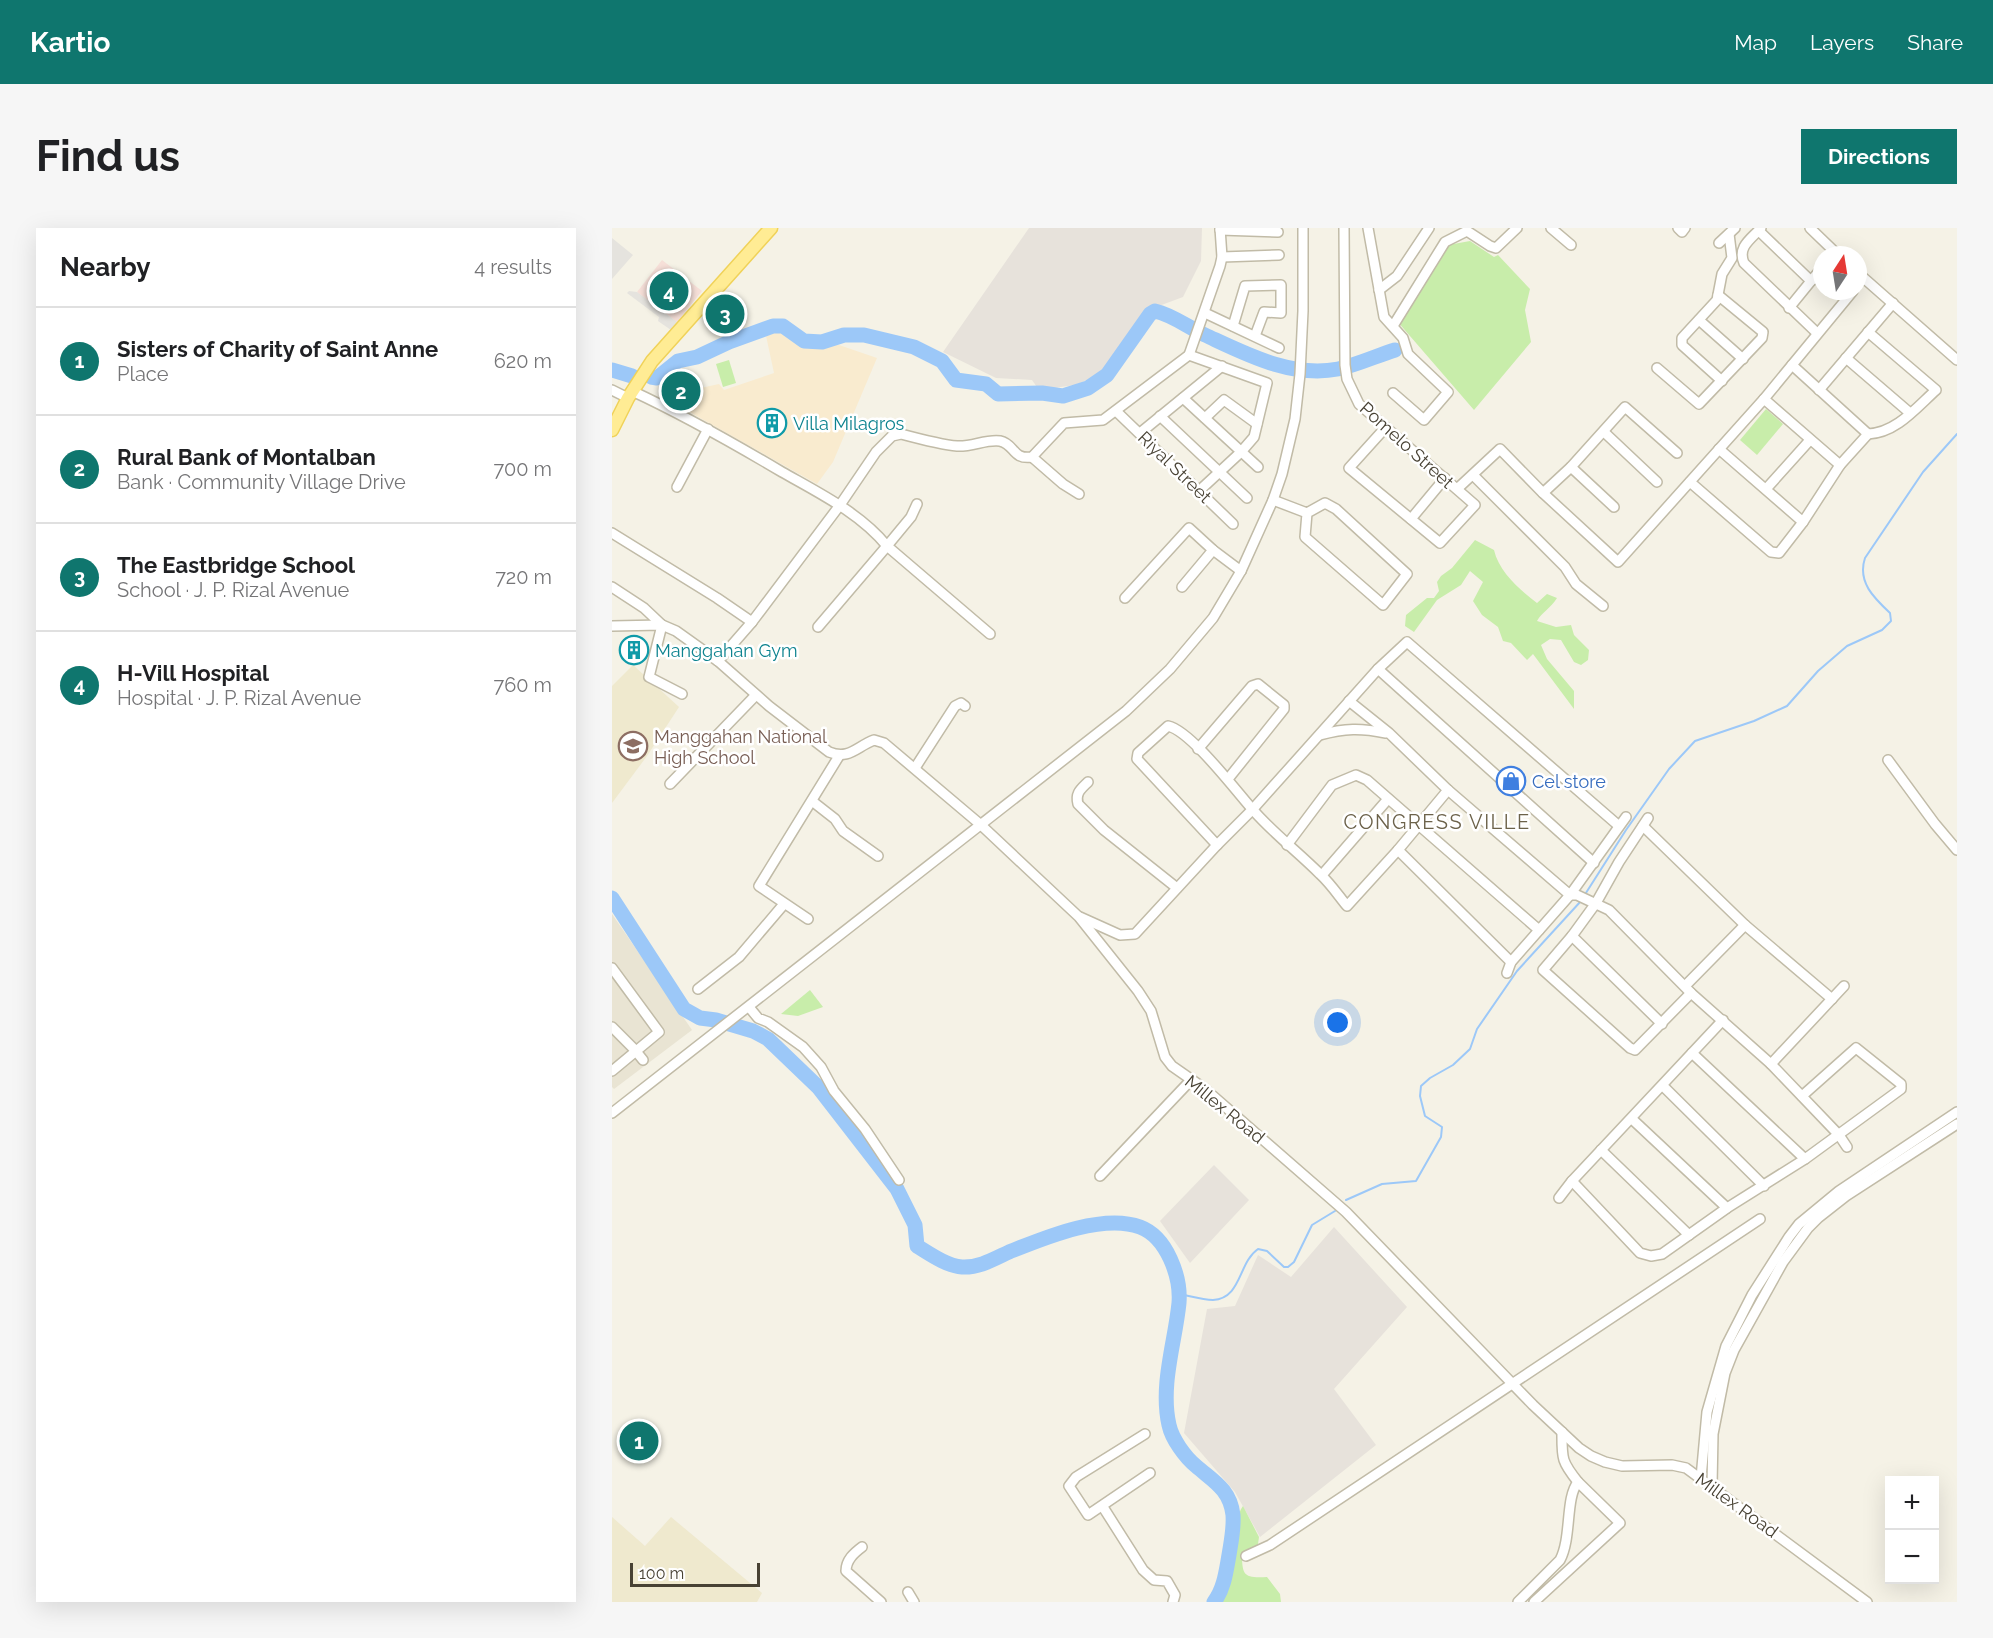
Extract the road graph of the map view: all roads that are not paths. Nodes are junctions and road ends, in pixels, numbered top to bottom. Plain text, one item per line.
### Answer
1 (771, 228) edge
2 (1303, 228) edge
3 (1344, 228) edge
4 (1368, 228) edge
5 (1429, 228) edge
6 (1517, 228) edge
7 (1551, 228) edge
8 (1678, 228) edge
9 (1686, 228) edge
10 (1810, 228) edge
11 (1220, 229) edge
12 (1468, 230) edge
13 (1760, 230) edge
14 (1732, 231) edge
15 (1278, 232) dead end
16 (1719, 243) dead end
17 (1571, 245) dead end
18 (1827, 246) edge
19 (1279, 255) dead end
20 (1222, 257) junction
21 (1813, 279) edge
22 (1811, 281) junction
23 (1867, 283) edge
24 (1379, 290) junction
25 (1719, 295) junction
26 (1844, 300) edge
27 (1893, 303) junction
28 (1789, 308) junction
29 (1205, 313) junction
30 (1699, 320) junction
31 (1233, 326) junction
32 (1393, 326) junction
33 (1868, 332) junction
34 (1817, 333) junction
35 (1255, 336) junction
36 (1279, 348) dead end
37 (1189, 355) junction
38 (1846, 358) junction
39 (1743, 359) junction
40 (1957, 360) edge
41 (1792, 365) junction
42 (1222, 366) junction
43 (1657, 368) dead end
44 (1722, 381) junction
45 (612, 390) edge
46 (1819, 390) junction
47 (1394, 393) dead end
48 (630, 394) junction
49 (1183, 398) junction
50 (1764, 399) junction
51 (1116, 411) junction
52 (1910, 413) junction
53 (1160, 416) junction
54 (1204, 418) junction
55 (1257, 424) junction
56 (1386, 427) junction
57 (708, 429) junction
58 (612, 430) edge
59 (1604, 432) junction
60 (1140, 433) junction
61 (1868, 434) junction
62 (1810, 440) junction
63 (1719, 449) junction
64 (1241, 452) junction
65 (1677, 453) dead end
66 (1032, 457) junction
67 (1840, 465) junction
68 (1258, 467) dead end
69 (1571, 467) junction
70 (1219, 471) junction
71 (1473, 475) junction
72 (1445, 478) junction
73 (1657, 482) dead end
74 (1690, 482) junction
75 (677, 487) dead end
76 (1457, 489) junction
77 (1766, 489) junction
78 (1200, 490) junction
79 (1543, 493) junction
80 (1079, 494) dead end
81 (1247, 498) dead end
82 (1273, 500) junction
83 (917, 504) dead end
84 (840, 505) junction
85 (1614, 507) dead end
86 (1307, 513) junction
87 (1411, 519) junction
88 (1803, 522) junction
89 (1233, 524) dead end
90 (612, 533) edge
91 (887, 546) junction
92 (1214, 550) junction
93 (1241, 571) junction
94 (1182, 586) dead end
95 (612, 588) edge
96 (1125, 598) dead end
97 (1604, 606) dead end
98 (752, 622) junction
99 (612, 626) edge
100 (662, 626) junction
101 (818, 627) dead end
102 (990, 634) dead end
103 (717, 661) junction
104 (1378, 669) junction
105 (682, 694) dead end
106 (756, 695) junction
107 (1349, 701) junction
108 (965, 706) dead end
109 (1389, 733) junction
110 (1319, 736) junction
111 (1198, 749) junction
112 (839, 756) junction
113 (1888, 759) dead end
114 (915, 768) junction
115 (1228, 779) junction
116 (1088, 782) dead end
117 (670, 784) dead end
118 (1448, 790) junction
119 (1388, 799) junction
120 (812, 801) junction
121 (1252, 810) junction
122 (1626, 817) dead end
123 (981, 825) junction
124 (1419, 825) junction
125 (1618, 826) junction
126 (1217, 845) junction
127 (1287, 845) junction
128 (1398, 850) junction
129 (1957, 850) edge
130 (878, 856) dead end
131 (1594, 863) junction
132 (1322, 875) junction
133 (1177, 888) junction
134 (1573, 895) junction
135 (1594, 902) junction
136 (784, 904) junction
137 (1079, 917) junction
138 (808, 920) dead end
139 (1745, 925) junction
140 (1539, 930) junction
141 (1572, 936) junction
142 (1511, 962) junction
143 (612, 968) edge
144 (1507, 973) dead end
145 (1844, 986) dead end
146 (698, 989) dead end
147 (1688, 990) junction
148 (1832, 999) junction
149 (747, 1008) junction
150 (1723, 1020) junction
151 (1662, 1024) junction
152 (612, 1027) edge
153 (635, 1050) junction
154 (1692, 1053) junction
155 (643, 1060) dead end
156 (1771, 1064) junction
157 (612, 1071) edge
158 (1191, 1080) junction
159 (1663, 1086) junction
160 (1802, 1096) junction
161 (1957, 1112) edge
162 (612, 1113) edge
163 (1632, 1119) junction
164 (1957, 1124) edge
165 (1839, 1135) junction
166 (1847, 1147) dead end
167 (1601, 1150) junction
168 (1805, 1159) junction
169 (1100, 1176) dead end
170 (899, 1180) dead end
171 (1572, 1181) junction
172 (1764, 1186) junction
173 (1559, 1198) dead end
174 (1727, 1208) junction
175 (1760, 1219) dead end
176 (1689, 1235) junction
177 (1511, 1383) junction
178 (1562, 1432) junction
179 (1145, 1434) dead end
180 (1150, 1473) dead end
181 (1701, 1478) junction
182 (1578, 1482) junction
183 (1712, 1486) junction
184 (1103, 1507) junction
185 (862, 1546) dead end
186 (1246, 1556) dead end
187 (908, 1592) dead end
188 (881, 1602) edge
189 (914, 1602) edge
190 (1173, 1602) edge
191 (1518, 1602) edge
192 (1534, 1602) edge
193 (1868, 1602) edge

1 - 48 main road
2 - 82 street
3 - 56 street, Pomelo Street
4 - 24 street
5 - 24 street
6 - 12 street
7 - 17 street
8 - 9 street
10 - 18 street
11 - 15 street
11 - 20 street
12 - 32 street
13 - 22 street
13 - 28 street
14 - 16 street
14 - 25 street
19 - 20 street
20 - 29 street
21 - 22 street
22 - 28 street
23 - 27 street
24 - 32 street
25 - 30 street
25 - 39 street
26 - 34 street
27 - 33 street
27 - 40 street
28 - 34 street
29 - 31 street
29 - 37 street
30 - 39 street
30 - 44 street
31 - 35 street
31 - 35 street
32 - 47 street
33 - 38 street
33 - 52 street
34 - 41 street
35 - 36 street
37 - 42 street
37 - 51 street
38 - 46 street
38 - 52 street
39 - 44 street
41 - 46 street
41 - 50 street
42 - 49 street
42 - 55 street
43 - 44 street
45 - 48 street
46 - 61 street
48 - 57 street
48 - 58 main road
49 - 53 street
49 - 54 street
50 - 62 street
50 - 63 street
51 - 60 street, Riyal Street
51 - 66 street
52 - 61 street
53 - 60 street
53 - 70 street
54 - 55 street
54 - 64 street
55 - 64 street
56 - 72 street, Pomelo Street
56 - 87 street
57 - 75 street
57 - 84 street
59 - 65 street
59 - 69 street
59 - 73 street
60 - 78 street, Riyal Street
61 - 67 street
62 - 67 street
62 - 77 street
63 - 74 street
63 - 77 street
64 - 68 street
64 - 70 street
66 - 80 street
66 - 84 street
67 - 88 street
69 - 79 street
69 - 85 street
70 - 78 street
70 - 81 street
71 - 76 street
71 - 79 street
71 - 97 street
72 - 76 street, Pomelo Street
72 - 87 street
74 - 79 street
74 - 88 street
76 - 87 street, Pomelo Street
77 - 88 street
78 - 89 street, Riyal Street
82 - 86 street
82 - 93 street
83 - 91 street
84 - 91 street
84 - 98 street
86 - 86 street
90 - 98 street
91 - 101 street
91 - 102 street
92 - 93 street
92 - 94 street
92 - 96 street
93 - 123 street
95 - 100 street
98 - 103 street
99 - 100 street
100 - 103 street
100 - 105 street
103 - 106 street
104 - 107 street
104 - 125 street
104 - 131 street
106 - 112 street
106 - 117 street
107 - 109 street
107 - 110 street
108 - 114 street
109 - 110 street
109 - 118 street
110 - 121 street
111 - 115 street
111 - 115 street
111 - 126 street
112 - 114 street, Millex Road
112 - 120 street
113 - 129 street
114 - 123 street, Millex Road
115 - 121 street
116 - 133 street
118 - 124 street
118 - 134 street
119 - 124 street
119 - 127 street
119 - 132 street
120 - 130 street
120 - 136 street
121 - 126 street
121 - 127 street
122 - 125 street
123 - 137 street, Millex Road
123 - 149 street
124 - 128 street
124 - 140 street
125 - 131 street
126 - 133 street
127 - 132 street
128 - 132 street
128 - 142 street
131 - 134 street
133 - 137 street
134 - 135 street
134 - 140 street
135 - 139 street
135 - 141 street
135 - 147 street
136 - 138 street
136 - 146 street
137 - 158 street, Millex Road
139 - 147 street
139 - 148 street
140 - 142 street
141 - 151 street
141 - 151 street
142 - 144 street
143 - 153 street
145 - 148 street
147 - 150 street
147 - 151 street
148 - 156 street
149 - 162 street
149 - 170 street
150 - 154 street
150 - 156 street
152 - 153 street
153 - 155 street
153 - 157 street
154 - 159 street
154 - 168 street
156 - 160 street
158 - 169 street
158 - 177 street, Millex Road
159 - 163 street
159 - 172 street
160 - 165 street
160 - 165 street
161 - 181 street
163 - 167 street
163 - 174 street
164 - 183 street
165 - 166 street
165 - 168 street
167 - 171 street
167 - 176 street
168 - 172 street
171 - 173 street
171 - 176 street
172 - 174 street
174 - 176 street
175 - 177 street
177 - 178 street, Millex Road
177 - 186 street
178 - 181 street, Millex Road
178 - 182 street
179 - 184 street
180 - 184 street
181 - 183 street, Millex Road
182 - 191 street
182 - 192 street
183 - 193 street, Millex Road
184 - 190 street
185 - 188 street
187 - 189 street

